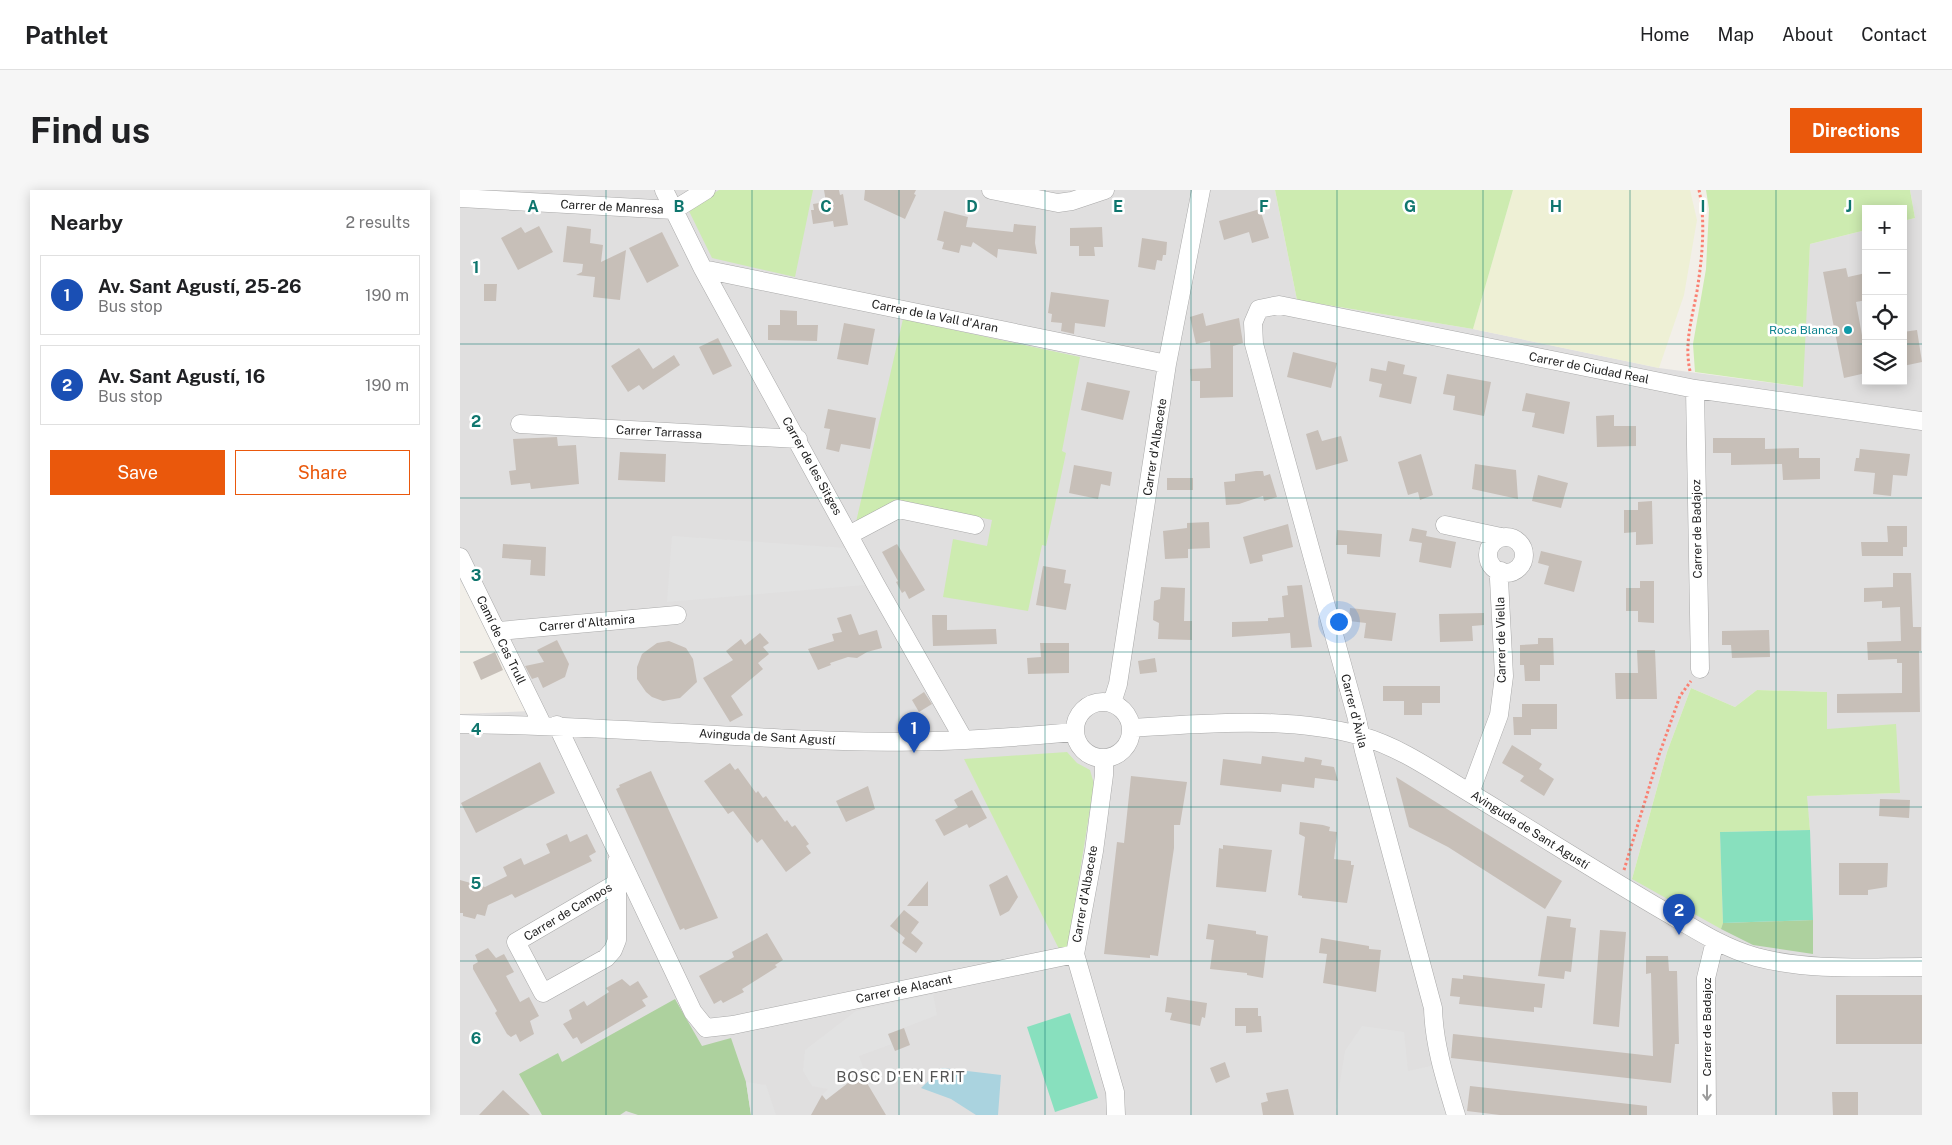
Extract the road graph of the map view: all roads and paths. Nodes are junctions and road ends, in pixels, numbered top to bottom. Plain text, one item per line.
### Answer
1 (664, 190) edge
2 (706, 190) edge
3 (991, 190) edge
4 (1105, 190) edge
5 (1201, 190) edge
6 (1699, 190) edge
7 (460, 198) edge
8 (674, 210) junction
9 (703, 269) junction
10 (1259, 309) joint
11 (1167, 364) junction
12 (1695, 389) junction
13 (1922, 421) edge
14 (520, 424) dead end
15 (798, 439) junction
16 (975, 525) dead end
17 (1445, 525) dead end
18 (850, 535) junction
19 (1501, 538) junction
20 (460, 557) edge
21 (1501, 572) junction
22 (676, 615) dead end
23 (498, 631) junction
24 (1700, 669) joint
25 (1112, 703) junction
26 (460, 724) edge
27 (549, 725) junction
28 (1131, 728) junction
29 (1074, 732) junction
30 (1362, 736) junction
31 (964, 740) junction
32 (1104, 758) junction
33 (1470, 793) junction
34 (617, 855) junction
35 (617, 883) junction
36 (1619, 886) junction
37 (1715, 940) junction
38 (1075, 954) junction
39 (1922, 967) edge
40 (693, 1012) joint
41 (1116, 1115) edge
42 (1456, 1115) edge
43 (1707, 1115) edge

1 - 8 street, Carrer de les Sitges
2 - 8 street
3 - 4 street
5 - 11 street, Carrer d'Albacete
6 - 12 path
7 - 8 street, Carrer de Manresa
8 - 9 street, Carrer de les Sitges
9 - 11 street, Carrer de la Vall d'Aran
9 - 15 street, Carrer de les Sitges
10 - 12 street, Carrer de Ciudad Real
10 - 30 street, Carrer d'Àvila
11 - 25 street, Carrer d'Albacete
12 - 13 street, Carrer de Ciudad Real
12 - 24 street, Carrer de Badajoz
14 - 15 street, Carrer Tarrassa
15 - 18 street, Carrer de les Sitges
16 - 18 street
17 - 19 street
18 - 31 street, Carrer de les Sitges
19 - 21 street
19 - 21 street
20 - 23 street, Camí de Cas Trull
21 - 33 street, Carrer de Viella
22 - 23 street, Carrer d'Altamira
23 - 27 street, Camí de Cas Trull
24 - 36 path
25 - 28 street
25 - 29 street
26 - 27 street, Avinguda de Sant Agustí
27 - 31 street, Avinguda de Sant Agustí
27 - 34 street, Carrer de Campos
28 - 30 street, Avinguda de Sant Agustí
28 - 32 street
29 - 31 street, Avinguda de Sant Agustí
29 - 32 street
30 - 33 street, Avinguda de Sant Agustí
30 - 42 street, Carrer d'Àvila
32 - 38 street, Carrer d'Albacete
33 - 36 street, Avinguda de Sant Agustí
34 - 35 street, Carrer de Campos
34 - 40 street, Carrer de Campos
35 - 35 street, Carrer de Campos
36 - 37 street, Avinguda de Sant Agustí
37 - 39 street, Avinguda de Sant Agustí
37 -> 43 street, Carrer de Badajoz
38 - 40 street, Carrer de Alacant
38 - 41 street, Carrer d'Albacete

